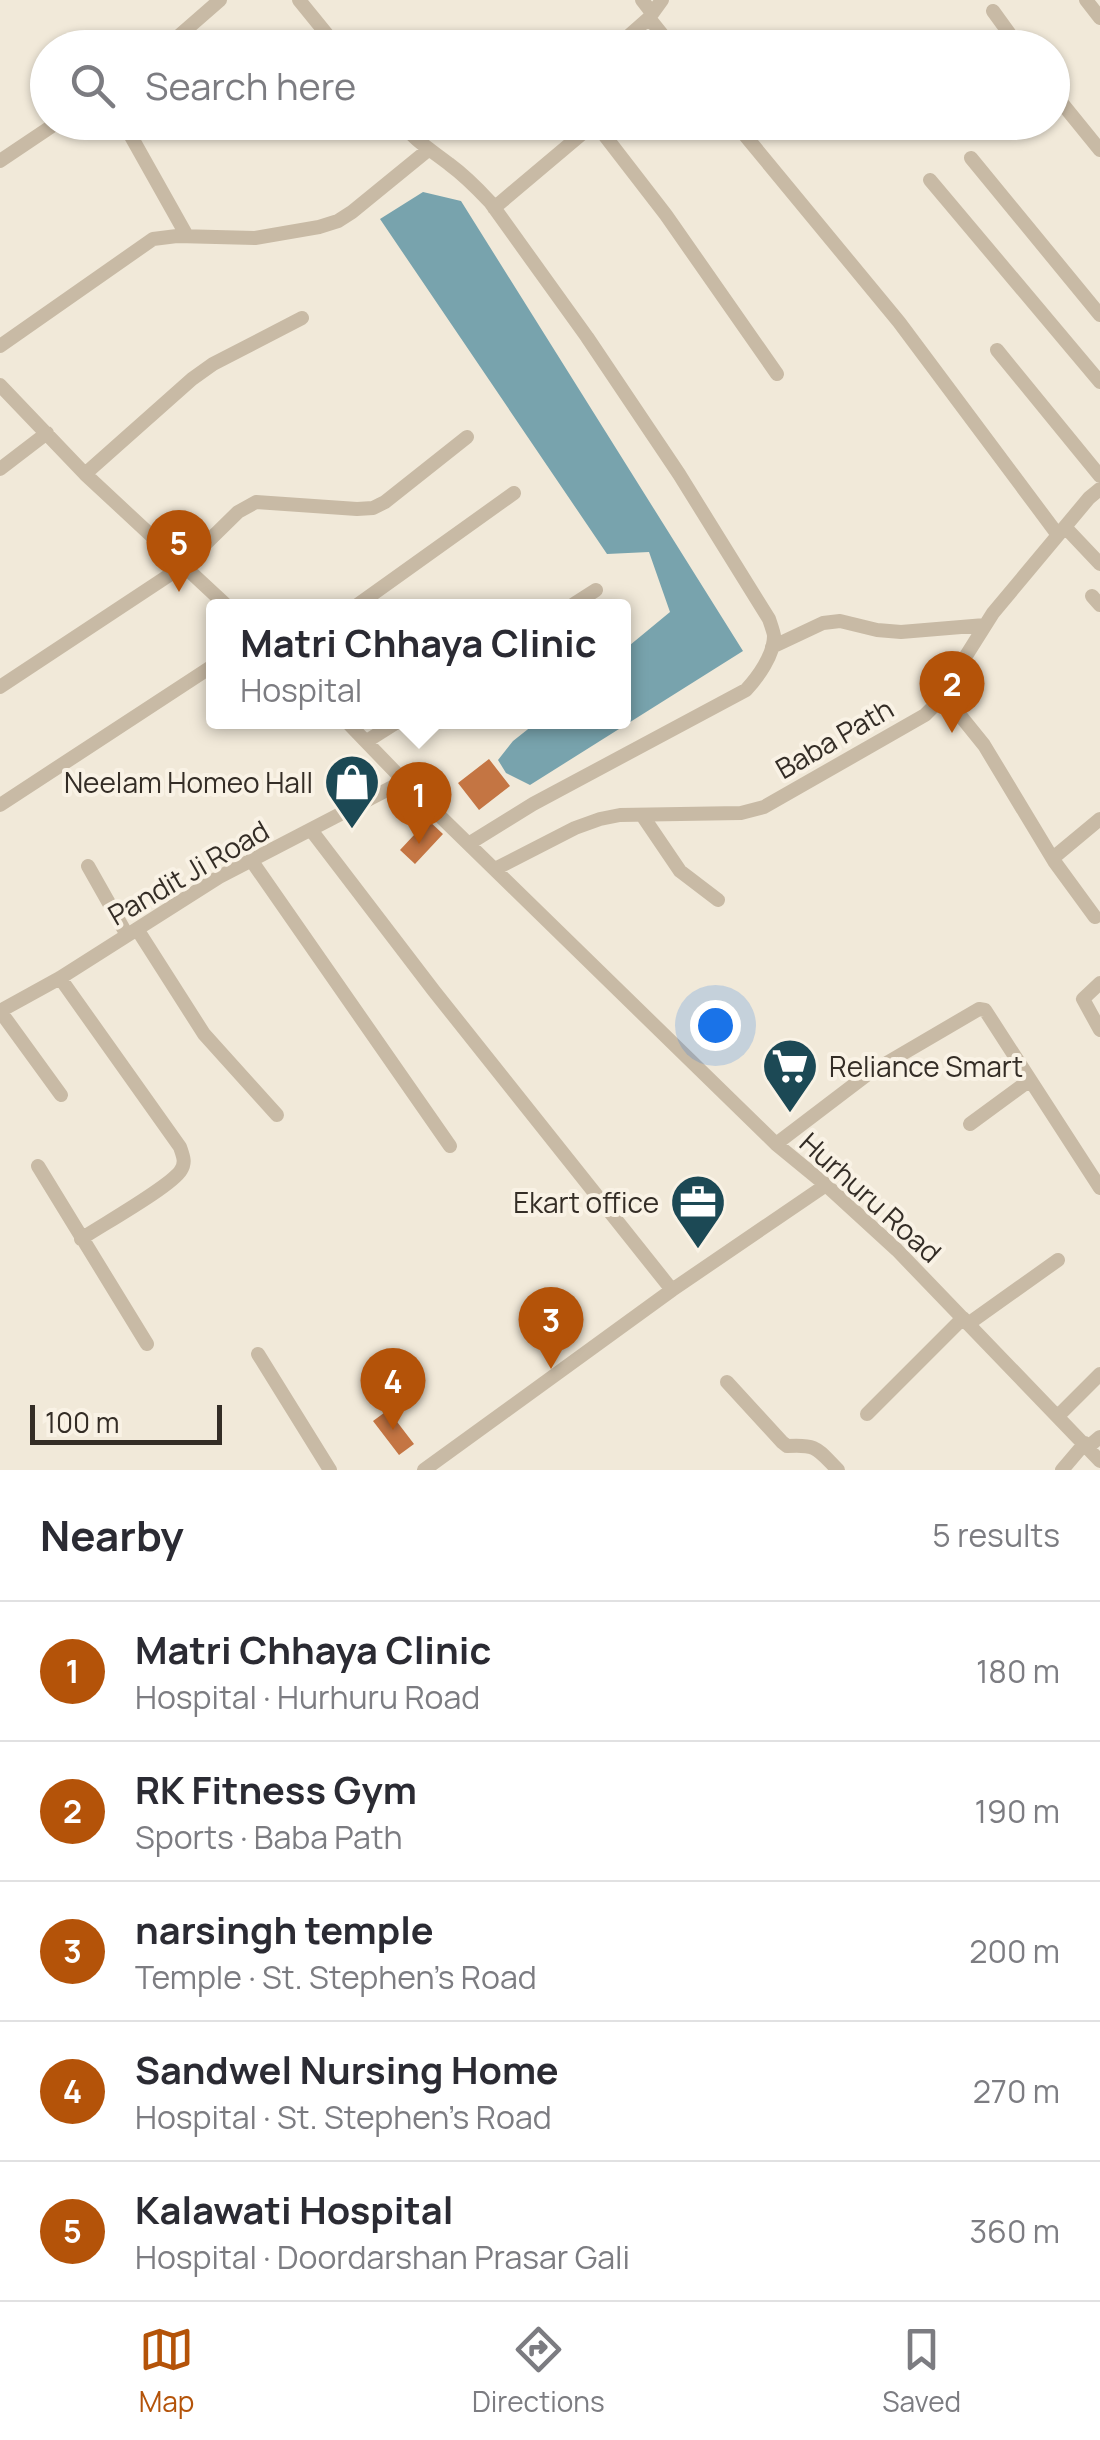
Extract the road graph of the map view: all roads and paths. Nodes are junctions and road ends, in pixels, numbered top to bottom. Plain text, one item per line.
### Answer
1 (220, 0) edge
2 (298, 0) edge
3 (642, 0) edge
4 (662, 0) edge
5 (1086, 0) edge
6 (993, 12) dead end
7 (651, 16) junction
8 (1100, 18) edge
9 (186, 30) edge
10 (323, 30) edge
11 (635, 30) edge
12 (661, 30) edge
13 (1006, 30) edge
14 (1070, 113) edge
15 (31, 140) edge
16 (133, 140) edge
17 (418, 140) edge
18 (575, 140) edge
19 (608, 140) edge
20 (749, 140) edge
21 (428, 150) junction
22 (1100, 150) edge
23 (971, 158) dead end
24 (0, 161) edge
25 (930, 180) dead end
26 (494, 208) junction
27 (187, 236) junction
28 (1100, 315) edge
29 (302, 318) dead end
30 (0, 346) edge
31 (997, 350) dead end
32 (777, 374) dead end
33 (1100, 382) edge
34 (0, 385) edge
35 (47, 433) junction
36 (467, 437) dead end
37 (0, 470) edge
38 (84, 474) junction
39 (1100, 476) edge
40 (1100, 489) edge
41 (514, 493) dead end
42 (1062, 531) junction
43 (1100, 564) edge
44 (184, 566) junction
45 (596, 590) dead end
46 (219, 599) edge
47 (366, 599) edge
48 (582, 599) edge
49 (985, 625) junction
50 (772, 646) junction
51 (206, 669) edge
52 (0, 688) edge
53 (942, 692) junction
54 (354, 729) edge
55 (386, 729) edge
56 (367, 741) junction
57 (404, 781) junction
58 (0, 805) edge
59 (642, 815) junction
60 (1100, 820) edge
61 (310, 830) junction
62 (470, 843) junction
63 (1052, 858) junction
64 (251, 860) junction
65 (88, 866) dead end
66 (495, 869) junction
67 (718, 900) dead end
68 (1095, 916) dead end
69 (132, 932) junction
70 (60, 978) junction
71 (1100, 983) edge
72 (0, 1011) edge
73 (1100, 1030) edge
74 (1030, 1080) junction
75 (61, 1096) dead end
76 (277, 1115) dead end
77 (970, 1124) dead end
78 (776, 1144) junction
79 (450, 1146) dead end
80 (38, 1166) dead end
81 (826, 1185) junction
82 (1100, 1188) edge
83 (81, 1238) junction
84 (1058, 1260) dead end
85 (672, 1290) junction
86 (966, 1321) junction
87 (147, 1344) dead end
88 (258, 1354) dead end
89 (1100, 1374) edge
90 (728, 1382) dead end
91 (866, 1414) dead end
92 (1058, 1416) junction
93 (1091, 1442) edge
94 (1100, 1461) edge
95 (330, 1470) edge
96 (424, 1470) edge
97 (838, 1470) edge
98 (1062, 1470) edge

1 - 9 street
2 - 10 street
3 - 7 street
4 - 7 street
5 - 8 street
6 - 13 street
7 - 11 street
7 - 12 street
14 - 22 street
15 - 24 street
16 - 27 street
17 - 21 street
18 - 26 street
19 - 32 street
20 - 42 street
21 - 26 street
21 - 27 street
23 - 28 street
25 - 33 street
26 - 50 street
27 - 30 street
29 - 38 street
31 - 39 street
34 - 35 street
35 - 37 street
35 - 38 street
36 - 44 street
38 - 44 street
40 - 42 street, Baba Path
41 - 47 street
42 - 43 street
42 - 49 street, Baba Path
44 - 46 street
44 - 52 street
45 - 48 street
49 - 50 street
49 - 53 street, Baba Path
50 - 62 street
51 - 58 street
53 - 59 street, Baba Path
53 - 63 street
54 - 56 street, Hurhuru Road
55 - 56 street
56 - 57 street, Hurhuru Road
57 - 61 street, Pandit Ji Road
57 - 62 street, Hurhuru Road
59 - 66 street, Baba Path
59 - 67 street
60 - 63 street
61 - 64 street, Pandit Ji Road
61 - 85 street
62 - 66 street, Hurhuru Road
63 - 68 street
64 - 69 street, Pandit Ji Road
64 - 79 street
65 - 69 street
66 - 78 street, Hurhuru Road
69 - 70 street, Pandit Ji Road
69 - 76 street
70 - 72 street, Pandit Ji Road
70 - 83 street
71 - 73 street
72 - 75 street
74 - 77 street
74 - 78 street
74 - 82 street
78 - 81 street, Hurhuru Road
80 - 83 street
81 - 85 street
81 - 86 street, Hurhuru Road
83 - 87 street
84 - 86 street
85 - 96 street
86 - 91 street
86 - 92 street, Hurhuru Road
88 - 95 street
89 - 92 street
90 - 97 street
92 - 93 street, Hurhuru Road
93 - 94 street, Hurhuru Road
93 - 98 street

